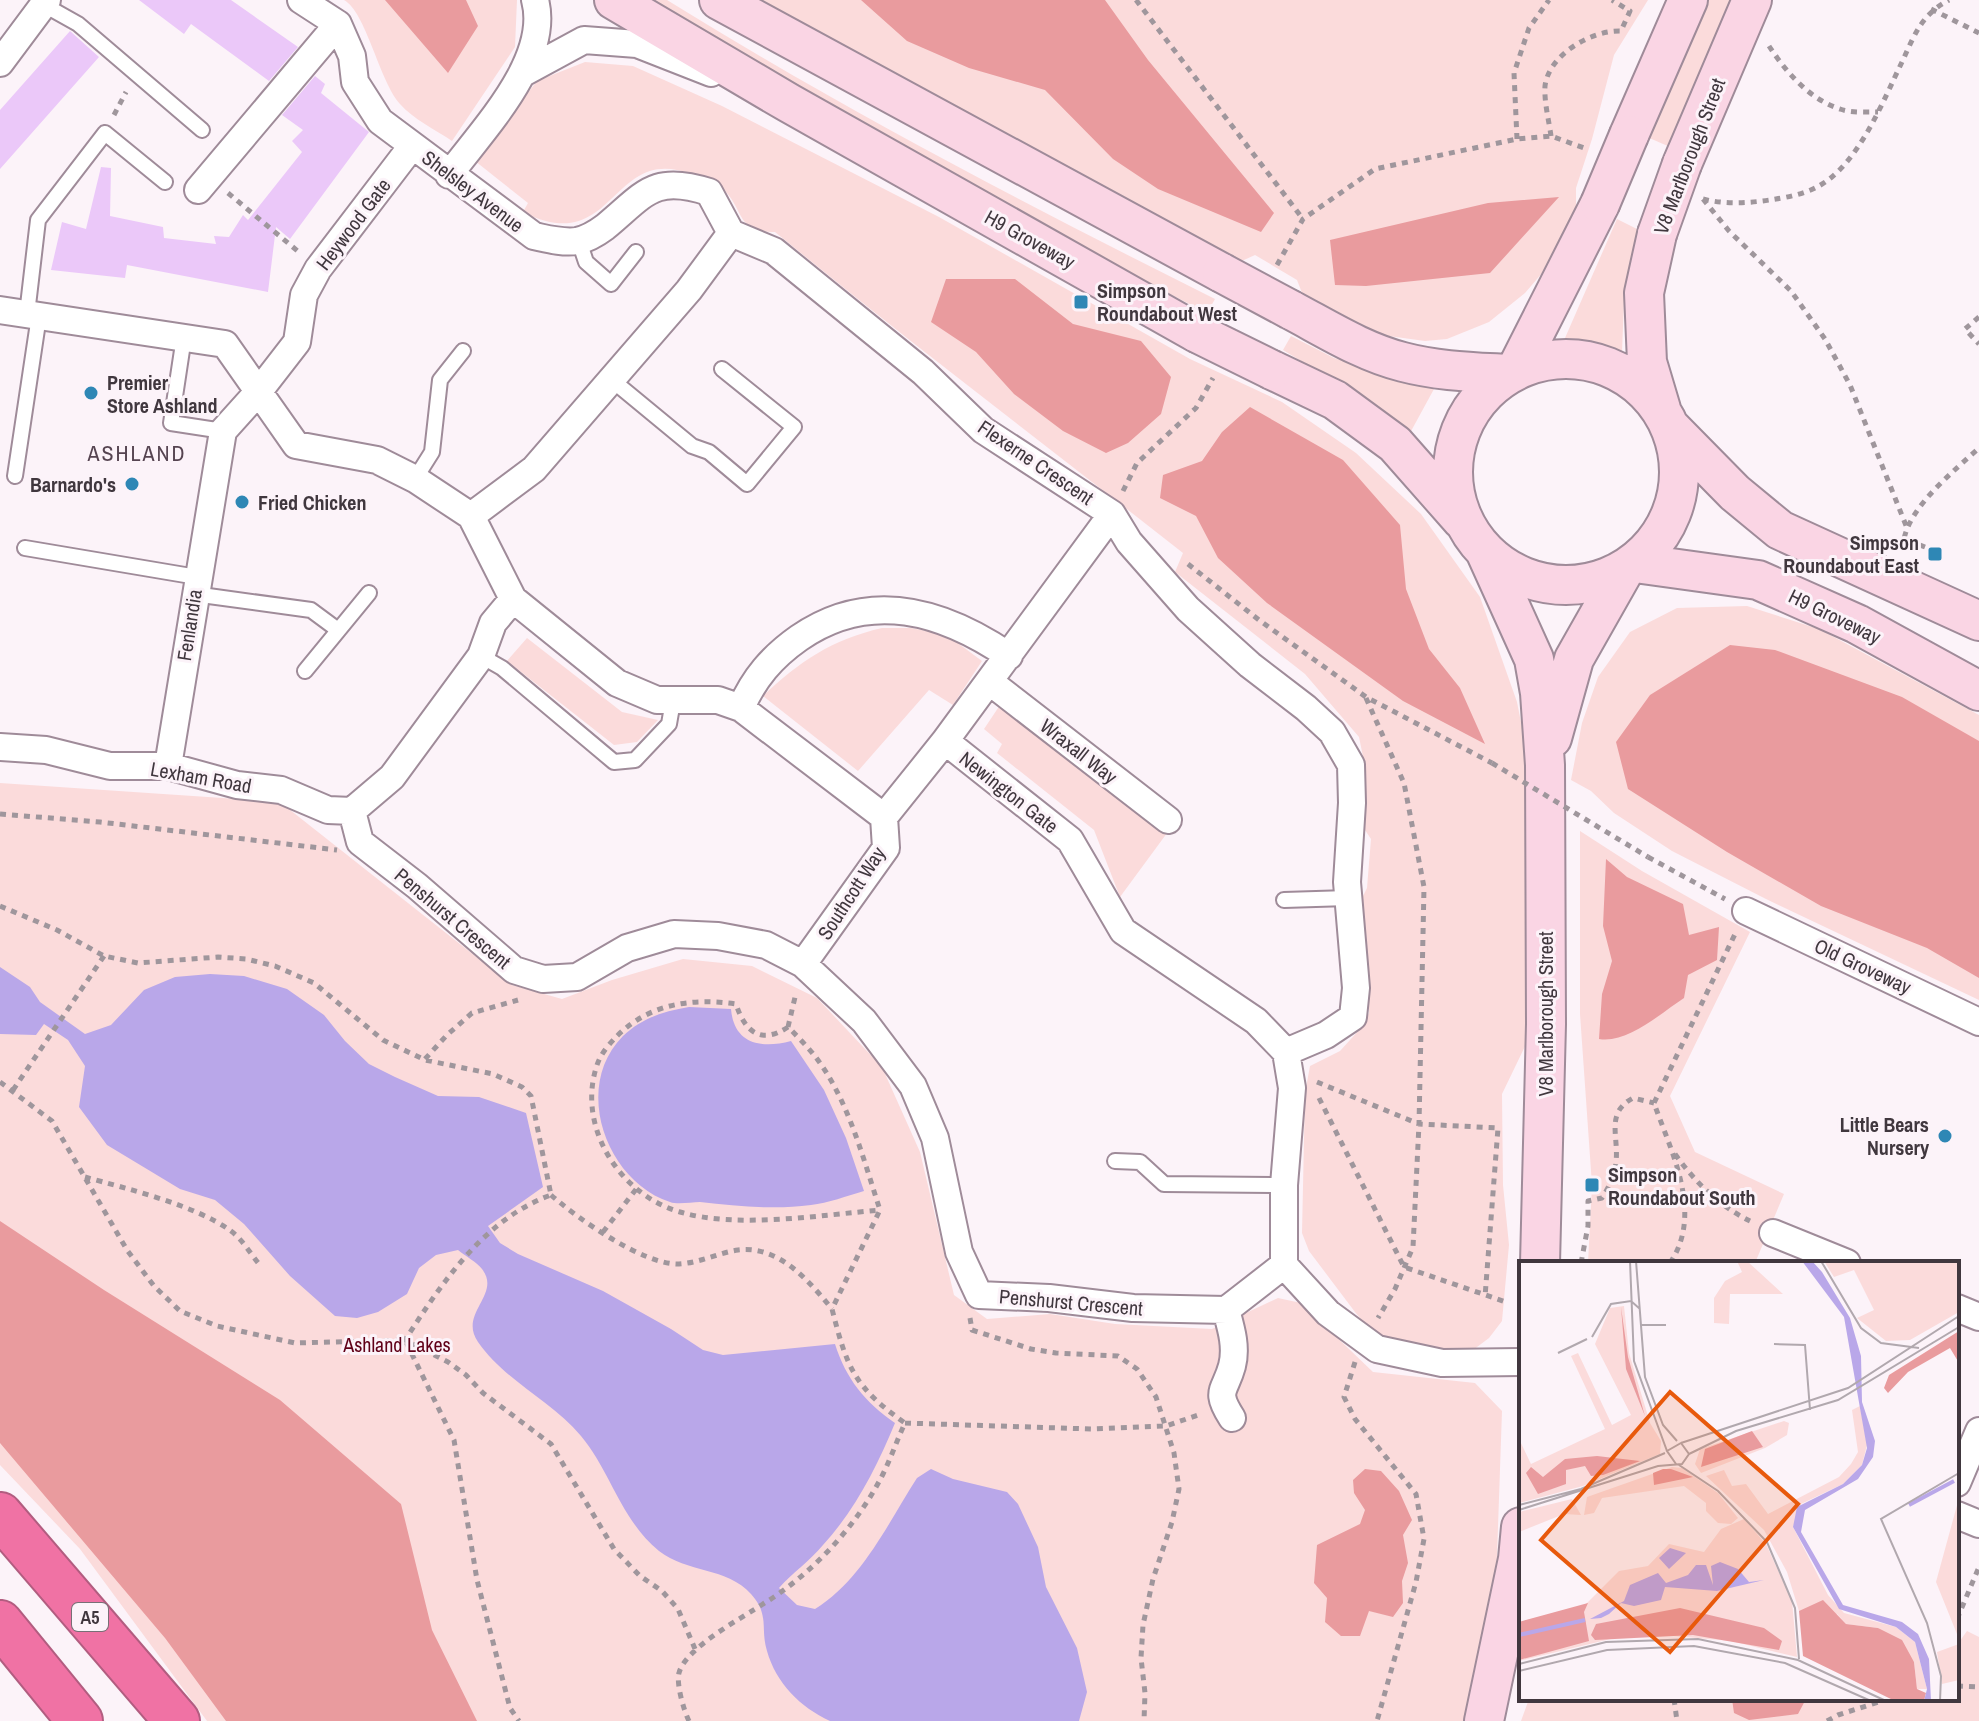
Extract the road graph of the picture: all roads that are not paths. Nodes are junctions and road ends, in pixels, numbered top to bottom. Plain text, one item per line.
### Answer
1 (301, 0) edge
2 (535, 0) edge
3 (614, 0) edge
4 (719, 0) edge
5 (1688, 0) edge
6 (1752, 0) edge
7 (46, 2) edge
8 (338, 24) junction
9 (0, 63) edge
10 (525, 72) junction
11 (789, 103) junction
12 (202, 130) dead end
13 (412, 146) junction
14 (449, 175) junction
15 (165, 182) dead end
16 (203, 184) road end
17 (731, 233) junction
18 (579, 241) junction
19 (636, 252) dead end
20 (0, 310) edge
21 (33, 315) junction
22 (184, 337) junction
23 (463, 351) dead end
24 (722, 369) dead end
25 (1512, 372) junction
26 (612, 380) junction
27 (259, 391) junction
28 (1666, 418) junction
29 (223, 431) junction
30 (15, 476) dead end
31 (415, 479) junction
32 (1112, 514) junction
33 (471, 516) junction
34 (1476, 539) junction
35 (25, 548) dead end
36 (1630, 566) junction
37 (195, 586) junction
38 (369, 593) dead end
39 (513, 599) junction
40 (1979, 621) edge
41 (338, 630) junction
42 (481, 656) junction
43 (1009, 656) junction
44 (305, 671) dead end
45 (990, 682) junction
46 (1979, 691) edge
47 (673, 701) junction
48 (741, 708) junction
49 (945, 741) junction
50 (0, 747) edge
51 (1545, 765) junction
52 (168, 766) junction
53 (352, 811) junction
54 (884, 817) junction
55 (1168, 820) dead end
56 (1348, 898) junction
57 (1284, 900) dead end
58 (1746, 911) road end
59 (803, 964) junction
60 (1979, 1022) edge
61 (1286, 1052) junction
62 (1115, 1161) dead end
63 (1284, 1185) junction
64 (1773, 1233) road end
65 (1540, 1261) edge
66 (1842, 1261) edge
67 (1284, 1265) junction
68 (1959, 1309) edge
69 (1226, 1310) junction
70 (1979, 1317) edge
71 (1519, 1362) edge
72 (1227, 1410) road end
73 (1979, 1431) edge
74 (1959, 1478) edge
75 (0, 1515) edge
76 (1959, 1516) edge
77 (1979, 1524) edge
78 (1519, 1548) edge
79 (0, 1623) edge
80 (80, 1721) edge
81 (177, 1721) edge
82 (1484, 1721) edge

1 - 8 street
2 - 10 street
3 - 11 street, H9 Groveway
4 - 25 street, bridge
5 - 25 street, bridge
6 - 28 street, V8 Marlborough Street, bridge
7 - 9 street
7 - 12 lane
8 - 13 street, Shelsley Avenue
8 - 16 street
10 - 11 street
10 - 14 street
11 - 34 street, H9 Groveway, bridge
13 - 14 street, Shelsley Avenue
13 - 27 street, Heywood Gate
14 - 18 street, Shelsley Avenue
15 - 21 lane
17 - 18 street
17 - 26 street
17 - 32 street, Flexerne Crescent
18 - 19 lane
20 - 21 street
21 - 22 street
21 - 30 lane
22 - 27 street
22 - 29 lane
23 - 31 lane
24 - 26 lane
25 - 28 street
25 - 34 street
26 - 33 street
27 - 29 street, Heywood Gate
27 - 31 street
28 - 36 street
28 - 40 street
29 - 37 street, Fenlandia
31 - 33 street
32 - 43 street
32 - 56 street, Flexerne Crescent
33 - 39 street
34 - 36 street
34 - 51 street, V8 Marlborough Street
35 - 37 lane
36 - 46 street, H9 Groveway
36 - 51 street, V8 Marlborough Street
37 - 41 lane
37 - 52 street, Fenlandia
38 - 41 lane
39 - 42 street
39 - 47 street
41 - 44 lane
42 - 47 lane
42 - 53 street
43 - 45 street
43 - 48 street
45 - 49 street
45 - 55 street, Wraxall Way
47 - 48 street
48 - 54 street
49 - 54 street, Newington Gate
49 - 61 street, Newington Gate
50 - 52 street, Lexham Road
51 - 65 street, V8 Marlborough Street
52 - 53 street, Lexham Road
53 - 59 street, Penshurst Crescent
54 - 59 street, Southcott Way
56 - 57 lane
56 - 61 street, Flexerne Crescent
58 - 60 street, Old Groveway
59 - 69 street, Penshurst Crescent
61 - 63 street
62 - 63 lane
63 - 67 street
64 - 66 street
67 - 69 street
67 - 71 street
68 - 70 street
69 - 72 street
73 - 74 street
75 - 81 highway, A5
76 - 77 street
78 - 82 street
79 - 80 highway

